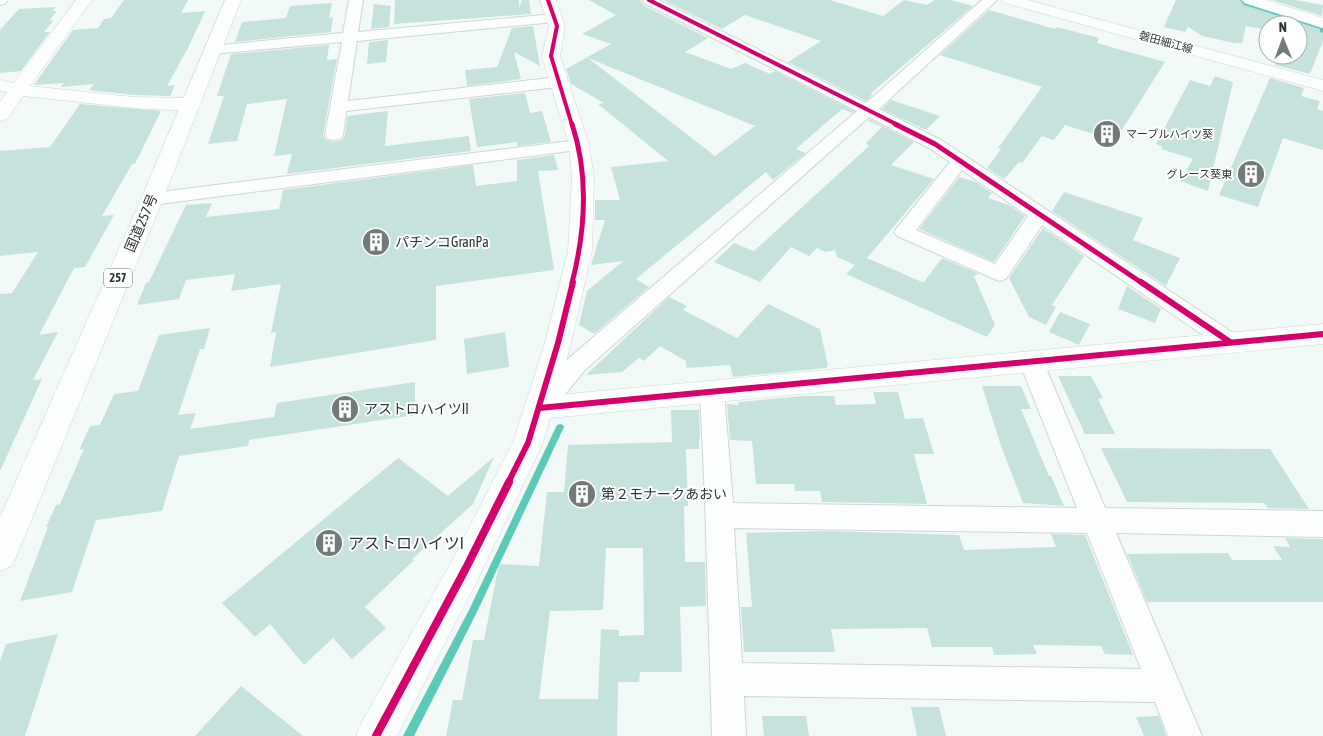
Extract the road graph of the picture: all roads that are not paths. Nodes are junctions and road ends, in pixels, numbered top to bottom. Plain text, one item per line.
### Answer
1 (84, 0) edge
2 (233, 0) edge
3 (356, 0) edge
4 (649, 0) edge
5 (990, 0) edge
6 (1010, 0) edge
7 (1250, 0) edge
8 (551, 9) edge
9 (1323, 24) edge
10 (350, 37) junction
11 (212, 50) junction
12 (558, 82) junction
13 (0, 85) edge
14 (1323, 86) edge
15 (18, 90) junction
16 (190, 104) junction
17 (338, 107) junction
18 (868, 110) junction
19 (0, 115) edge
20 (334, 135) dead end
21 (579, 145) junction
22 (960, 161) junction
23 (152, 199) junction
24 (1039, 214) junction
25 (1323, 334) edge
26 (1230, 342) junction
27 (1031, 361) junction
28 (712, 392) junction
29 (539, 408) junction
30 (720, 515) junction
31 (1097, 522) junction
32 (1323, 524) edge
33 (2, 546) edge
34 (726, 679) junction
35 (1164, 686) junction
36 (376, 736) edge
37 (729, 736) edge
38 (1185, 736) edge

1 - 15 main road
2 - 11 main road, 国道257号 / 257
3 - 10 street
4 - 18 street
5 - 18 street
6 - 14 main road, 磐田細江線
7 - 9 main road
8 - 10 street
8 - 12 main road
10 - 11 street
10 - 17 street
11 - 16 main road, 国道257号 / 257
12 - 17 street
12 - 21 main road
13 - 15 main road
15 - 16 main road
15 - 19 main road
16 - 23 main road, 国道257号 / 257
17 - 20 street
18 - 22 street
18 - 29 street
21 - 23 street
21 - 29 main road
22 - 24 street
22 - 24 street
23 - 33 main road, 国道257号 / 257
24 - 26 street
25 - 26 main road
26 - 27 main road
27 - 28 main road
27 - 31 street
28 - 29 main road
28 - 30 street
29 - 36 main road
30 - 31 street
30 - 34 street
31 - 32 street
31 - 35 street
34 - 35 street
34 - 37 street
35 - 38 street

